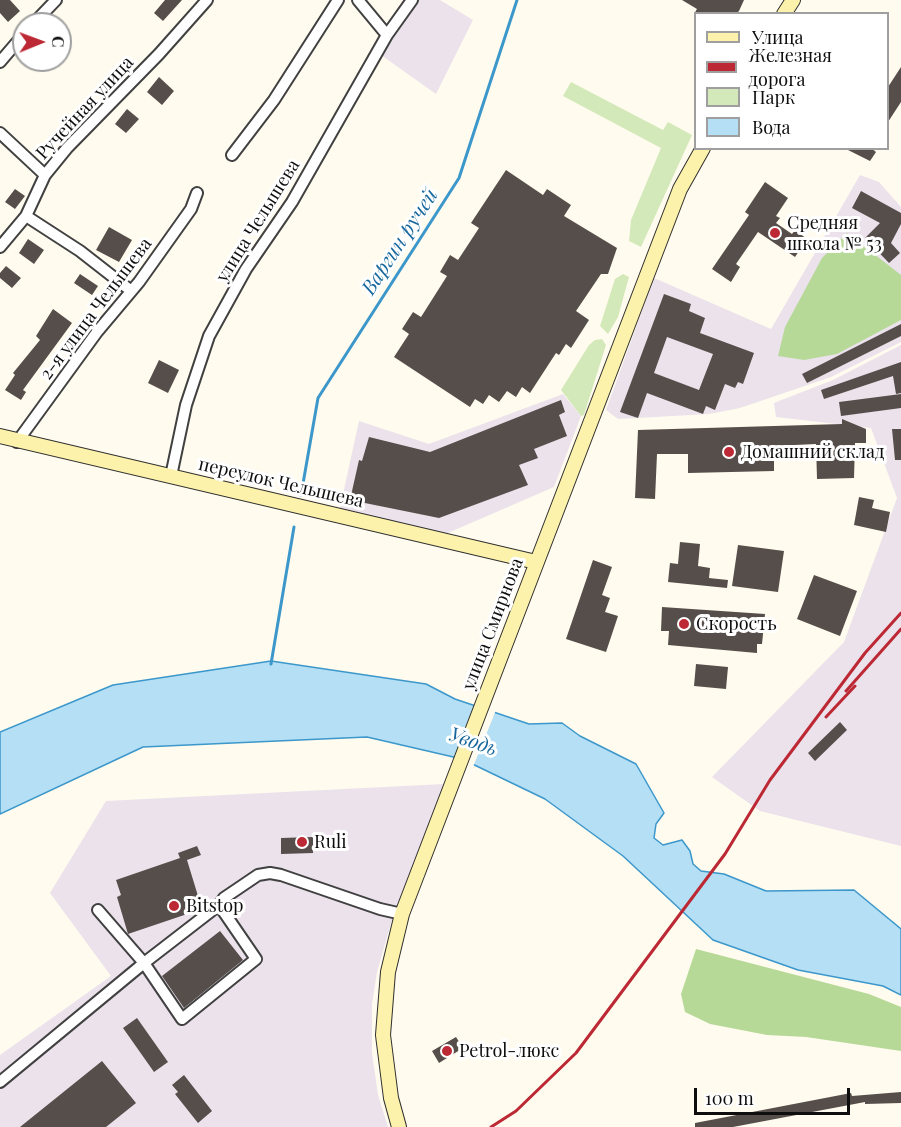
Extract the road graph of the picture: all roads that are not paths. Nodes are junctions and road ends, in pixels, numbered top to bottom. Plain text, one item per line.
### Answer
1 (56, 0) edge
2 (207, 0) edge
3 (338, 0) edge
4 (358, 0) edge
5 (412, 0) edge
6 (44, 12) edge
7 (387, 35) junction
8 (12, 48) edge
9 (0, 62) edge
10 (0, 133) edge
11 (702, 150) edge
12 (232, 155) dead end
13 (45, 175) junction
14 (197, 194) dead end
15 (26, 216) junction
16 (0, 247) edge
17 (130, 290) junction
18 (0, 436) edge
19 (17, 442) junction
20 (171, 476) junction
21 (536, 562) junction
22 (219, 905) junction
23 (98, 910) dead end
24 (402, 914) junction
25 (144, 963) junction
26 (0, 1082) edge
27 (399, 1127) edge

1 - 6 street
2 - 13 street, Ручейная улица
3 - 12 street
4 - 7 street
5 - 7 street, улица Челышева
7 - 20 street, улица Челышева
8 - 9 street
10 - 13 street
11 - 21 main road, улица Смирнова
13 - 15 street, Ручейная улица
14 - 17 street, 2-я улица Челышева
15 - 16 street, Ручейная улица
15 - 17 street
17 - 19 street, 2-я улица Челышева
18 - 19 main road, переулок Челышева
19 - 20 main road, переулок Челышева
20 - 21 main road, переулок Челышева
21 - 24 main road, улица Смирнова
22 - 24 street
22 - 25 street
22 - 25 street
23 - 25 street
24 - 27 main road, улица Смирнова
25 - 26 street

